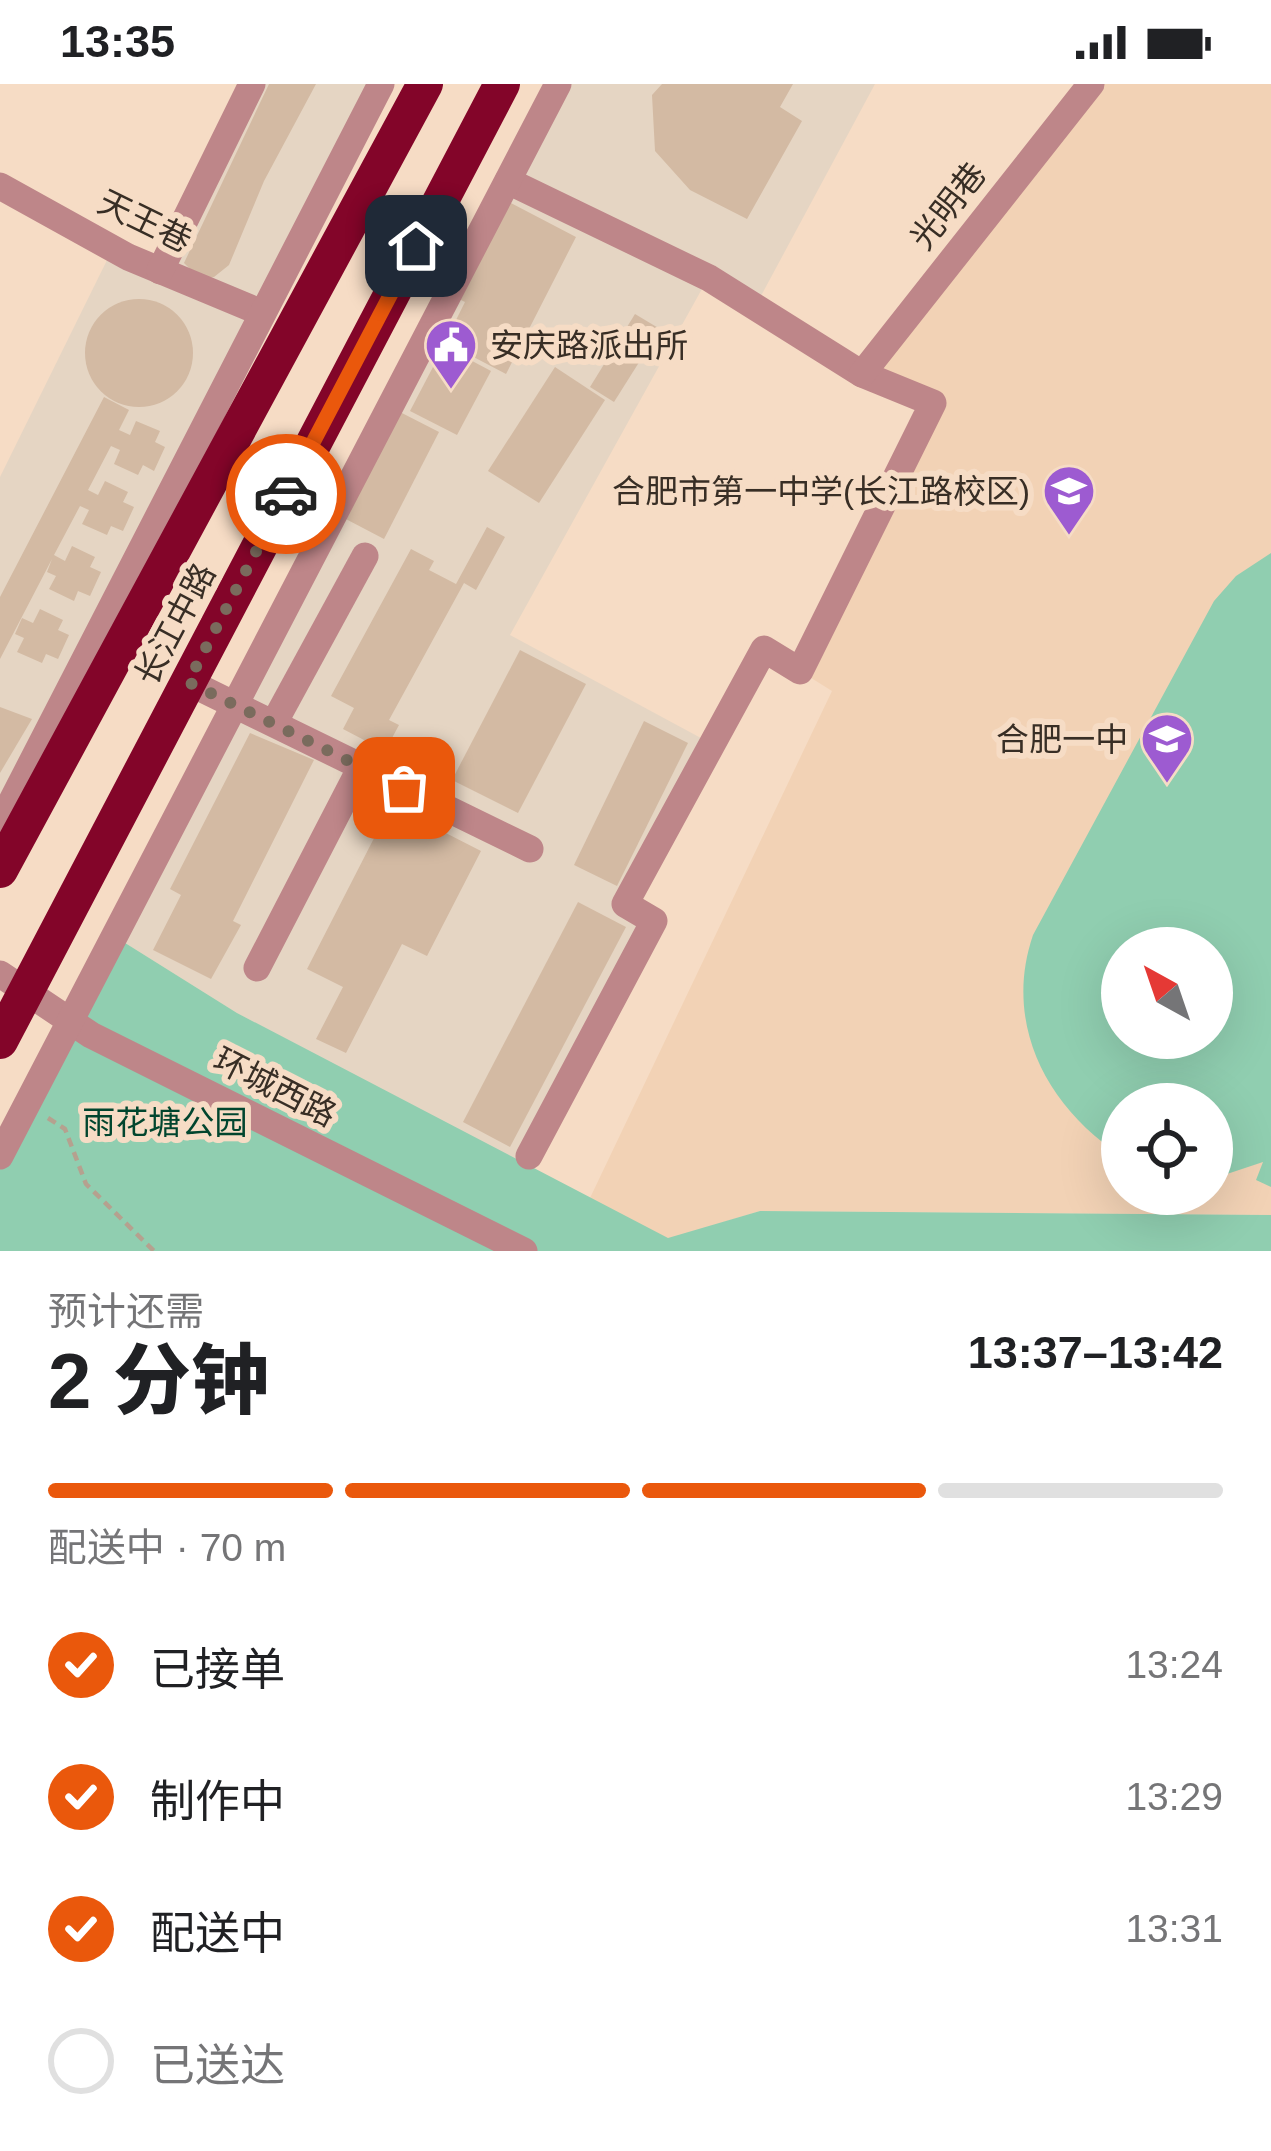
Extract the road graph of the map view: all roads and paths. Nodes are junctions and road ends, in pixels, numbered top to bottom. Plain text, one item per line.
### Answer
1 (252, 84) edge
2 (381, 84) edge
3 (425, 84) edge
4 (502, 84) edge
5 (558, 84) edge
6 (1091, 84) edge
7 (508, 181) junction
8 (0, 186) edge
9 (160, 271) junction
10 (262, 313) junction
11 (862, 374) junction
12 (365, 556) dead end
13 (188, 682) junction
14 (235, 704) junction
15 (274, 723) junction
16 (362, 767) junction
17 (0, 824) edge
18 (530, 849) dead end
19 (0, 870) edge
20 (257, 968) dead end
21 (14, 992) edge
22 (69, 1023) junction
23 (0, 1041) edge
24 (26, 1104) junction
25 (0, 1156) edge
26 (530, 1156) dead end
27 (154, 1251) edge
28 (524, 1251) edge

1 - 9 street
2 - 10 street
3 - 19 highway, 长江中路
4 - 13 highway, 长江中路
5 - 7 street
6 - 11 street, 光明巷
7 - 11 street
7 - 14 street
8 - 9 street, 天王巷
9 - 10 street, 天王巷
10 - 17 street
11 - 26 street
12 - 15 street
13 - 14 street
13 - 21 highway, 长江中路
14 - 15 street
14 - 22 street
15 - 16 street
16 - 18 street
16 - 20 street
21 - 22 street, 环城西路
21 - 23 highway, 长江中路
22 - 24 street
22 - 28 street, 环城西路
24 - 25 street
24 - 27 path

